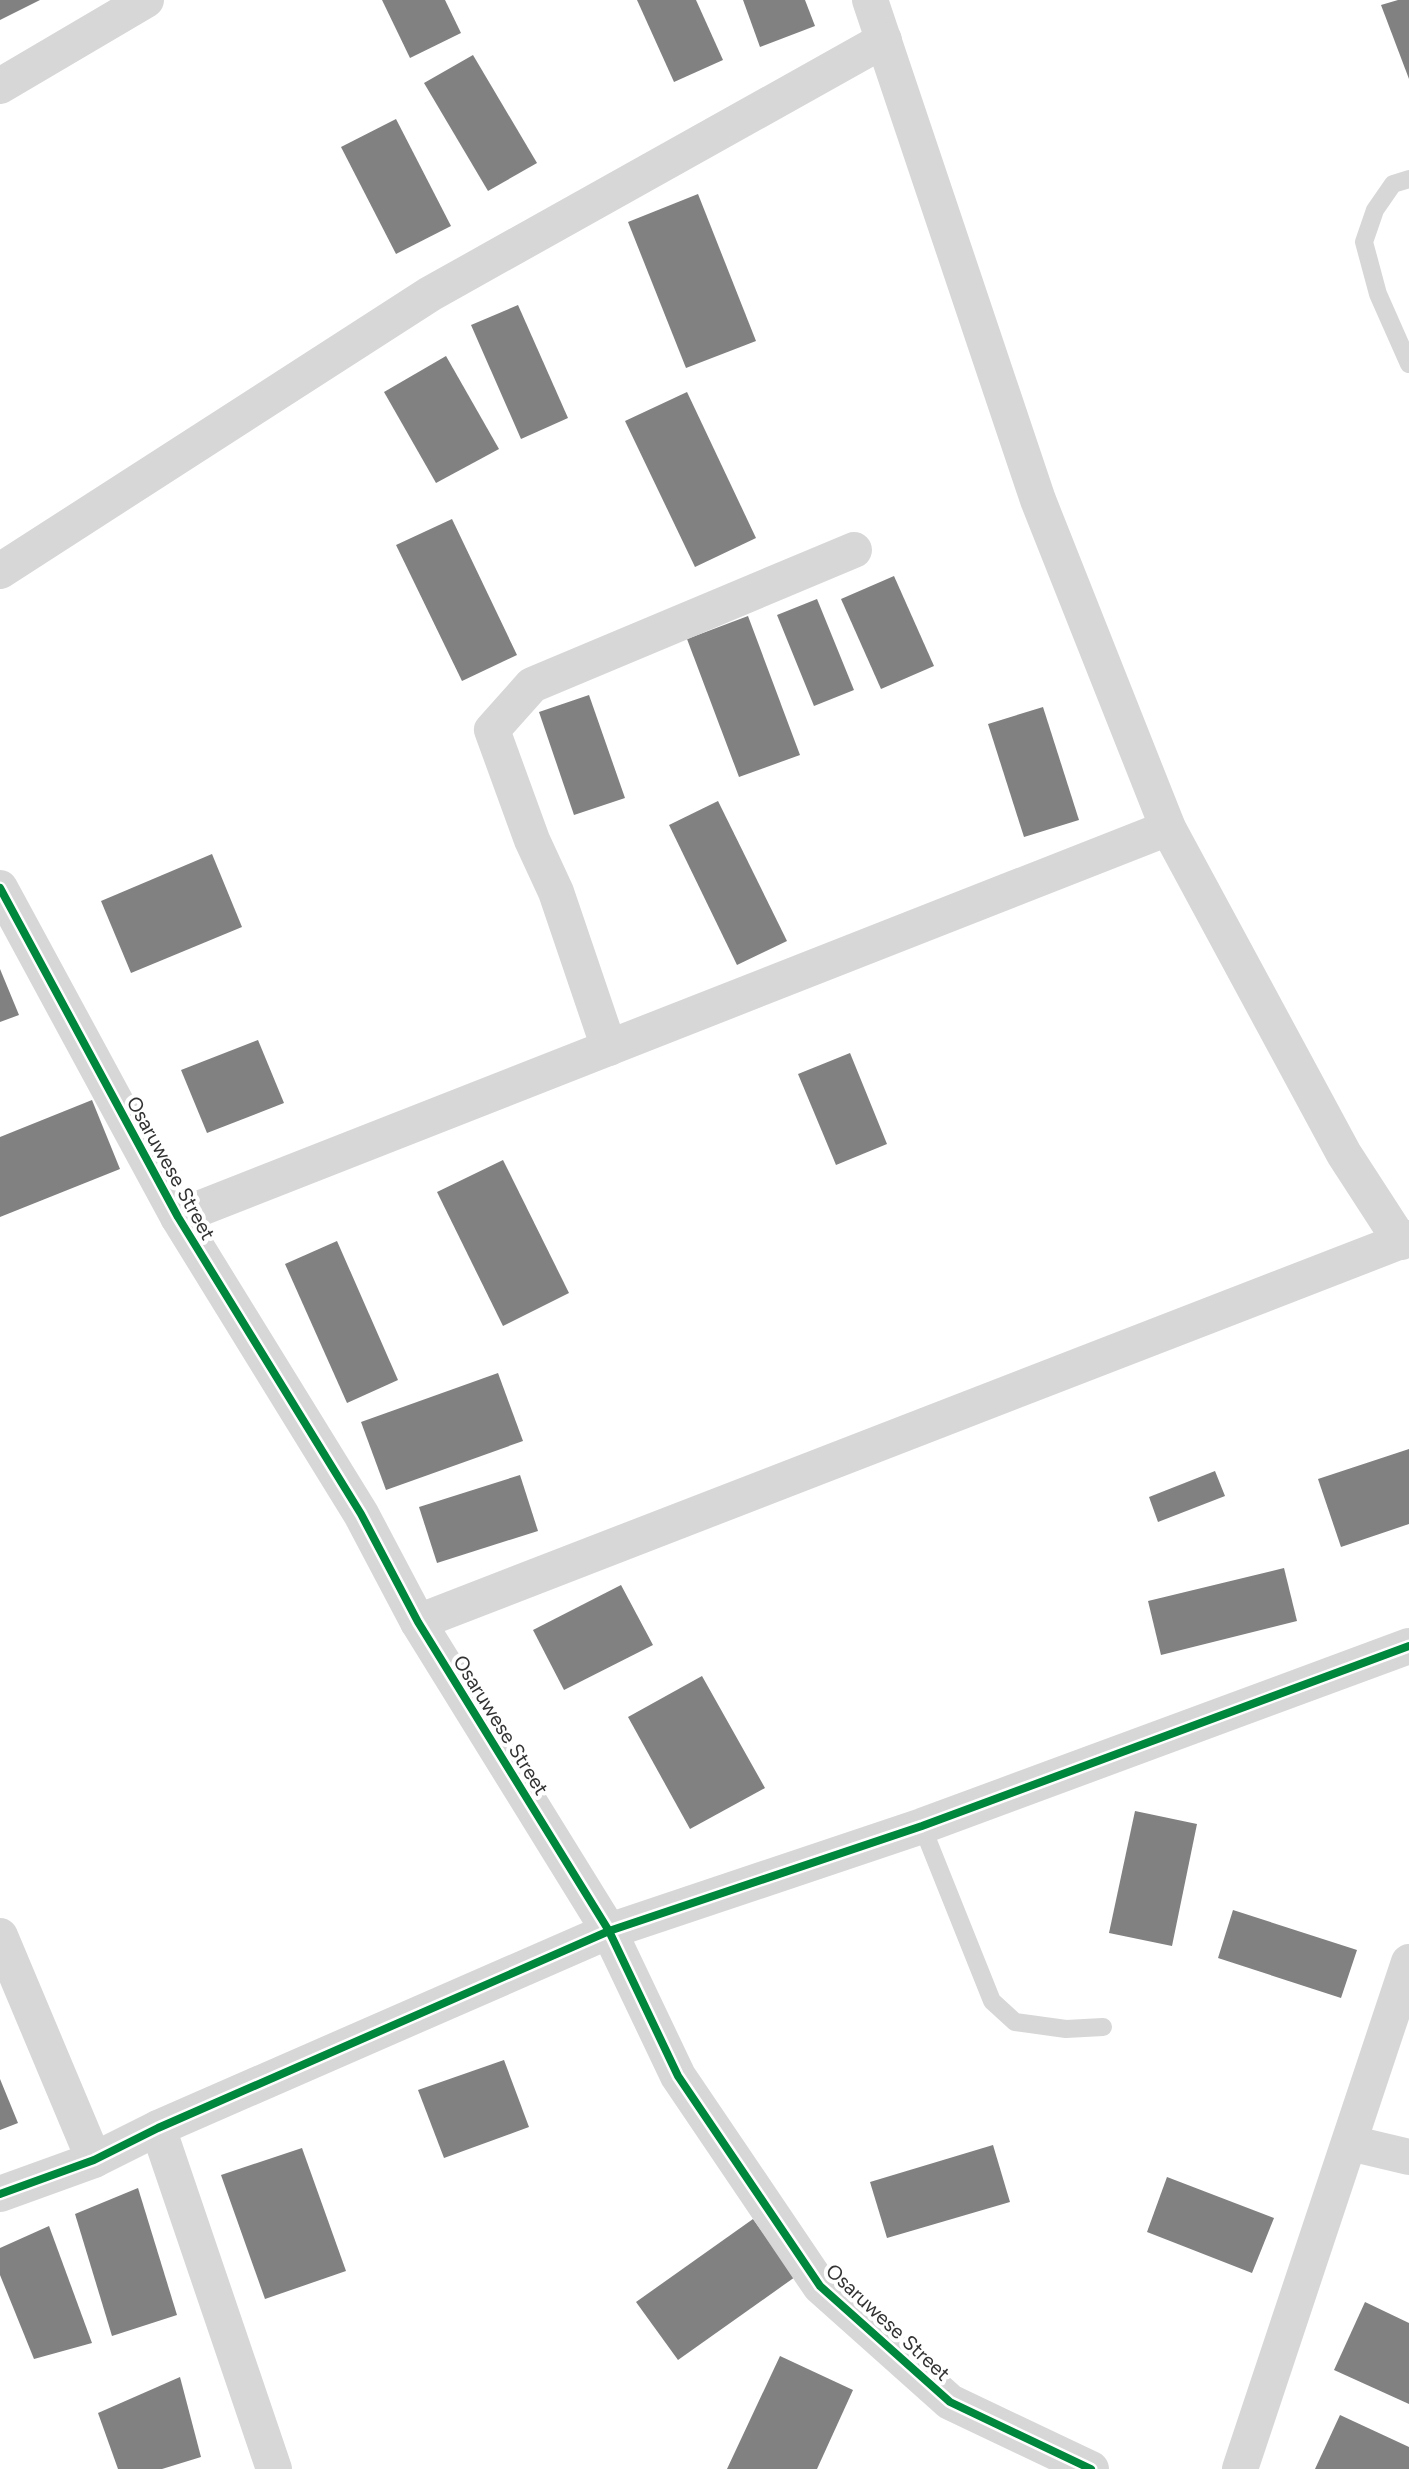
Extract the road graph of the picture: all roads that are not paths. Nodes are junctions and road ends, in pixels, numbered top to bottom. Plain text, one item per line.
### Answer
1 (146, 0) edge
2 (870, 0) edge
3 (884, 40) junction
4 (0, 86) edge
5 (1409, 179) edge
6 (1409, 364) edge
7 (854, 550) dead end
8 (0, 571) edge
9 (1168, 828) junction
10 (0, 888) edge
11 (609, 1048) junction
12 (178, 1217) junction
13 (1405, 1240) edge
14 (418, 1622) junction
15 (1409, 1646) edge
16 (922, 1826) junction
17 (609, 1931) junction
18 (0, 1936) edge
19 (1409, 1962) edge
20 (1103, 2027) dead end
21 (158, 2128) junction
22 (1350, 2143) junction
23 (1409, 2157) edge
24 (94, 2160) junction
25 (0, 2194) edge
26 (274, 2469) edge
27 (1091, 2469) edge
28 (1240, 2469) edge

1 - 4 street
2 - 3 street
3 - 8 street
3 - 9 street
5 - 6 lane
7 - 11 street
9 - 11 street
9 - 13 street
10 - 12 street, Osaruwese Street
11 - 12 street
12 - 14 street, Osaruwese Street
13 - 14 street
14 - 17 street, Osaruwese Street
15 - 16 street
16 - 17 street
16 - 20 lane
17 - 21 street
17 - 27 street, Osaruwese Street
18 - 24 street
19 - 22 street
21 - 24 street
21 - 26 street
22 - 23 street
22 - 28 street
24 - 25 street

